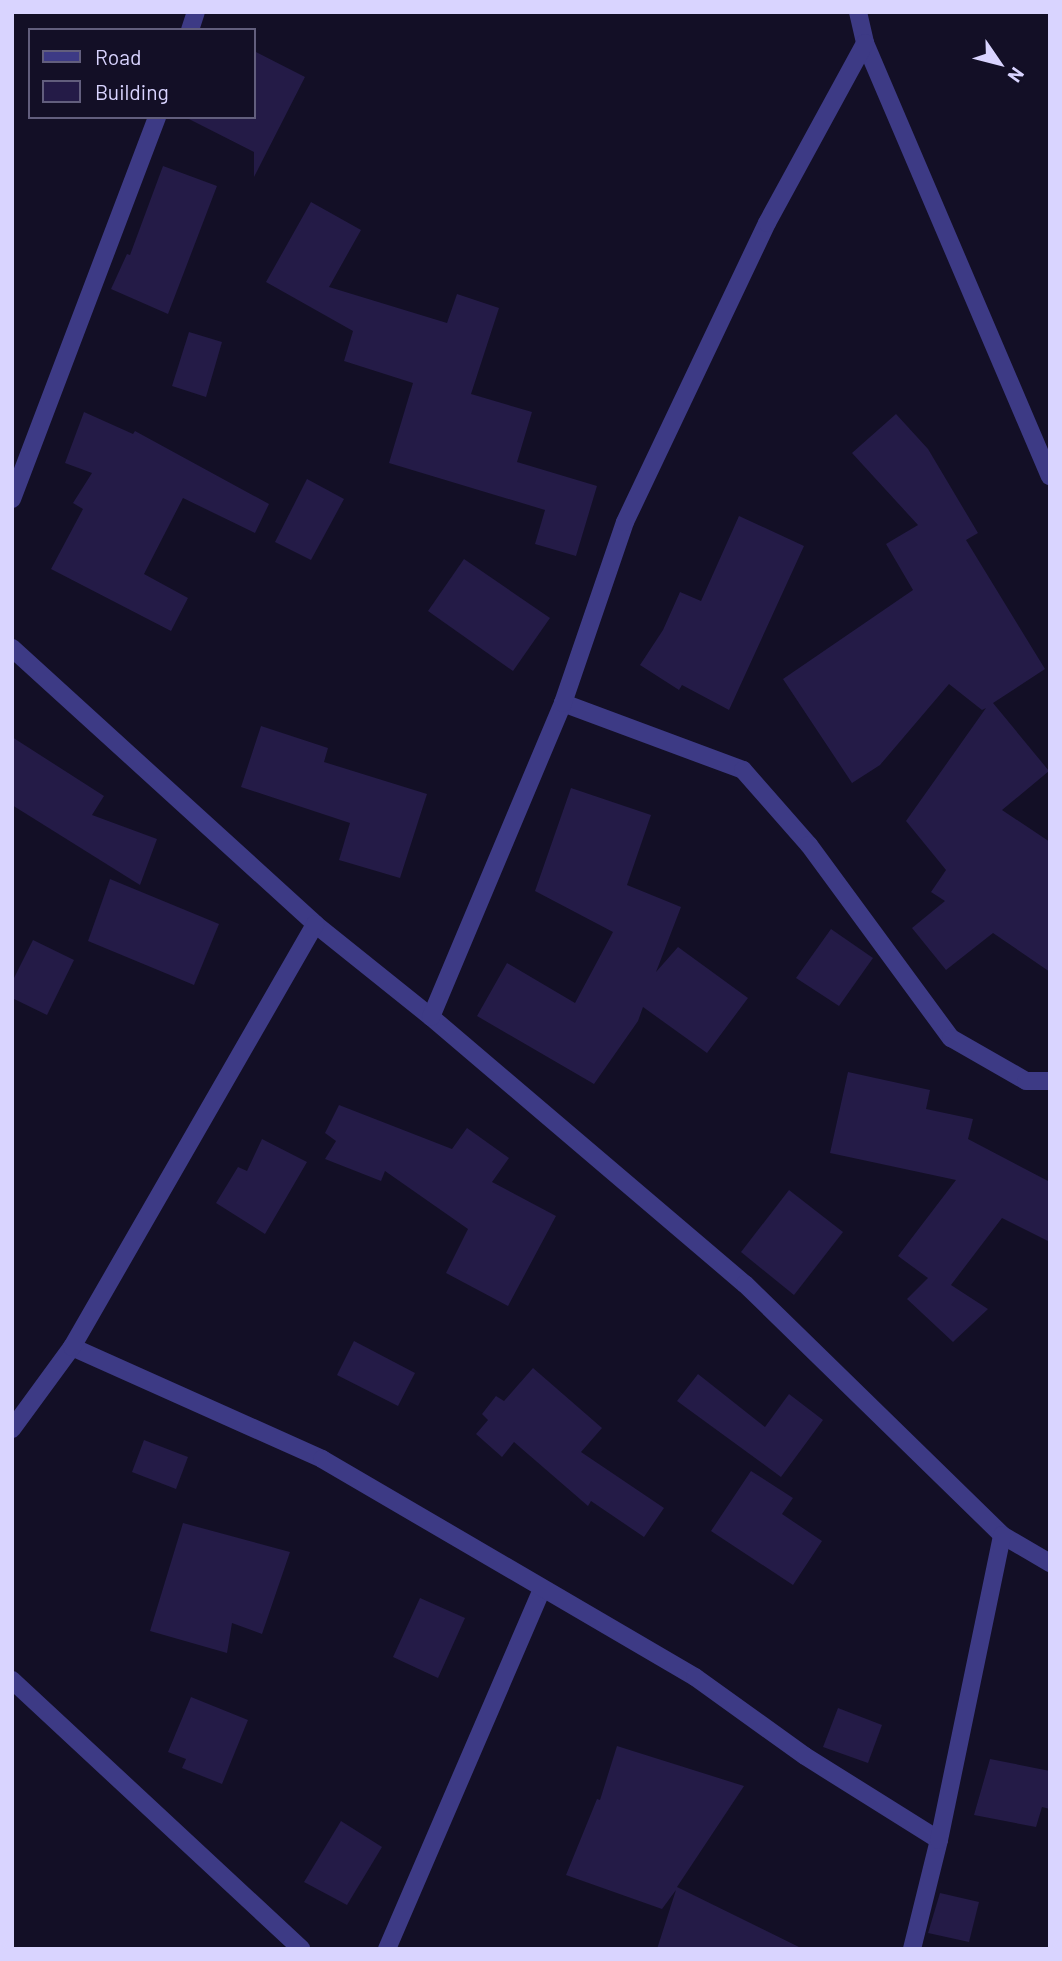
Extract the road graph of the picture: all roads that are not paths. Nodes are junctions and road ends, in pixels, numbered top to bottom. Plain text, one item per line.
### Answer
1 (858, 12) edge
2 (865, 43) junction
3 (156, 119) edge
4 (1050, 476) edge
5 (12, 499) edge
6 (12, 648) edge
7 (563, 703) junction
8 (315, 924) junction
9 (431, 1017) junction
10 (1050, 1081) edge
11 (72, 1347) junction
12 (12, 1429) edge
13 (1002, 1535) junction
14 (1050, 1563) edge
15 (542, 1590) junction
16 (12, 1680) edge
17 (939, 1840) junction
18 (301, 1949) edge
19 (387, 1949) edge
20 (912, 1949) edge

1 - 2 street
2 - 4 street
2 - 7 street
3 - 5 street
6 - 8 street
7 - 9 street
7 - 10 street
8 - 9 street
8 - 11 street
9 - 13 street
11 - 12 street
11 - 15 street
13 - 14 street
13 - 17 street
15 - 17 street
15 - 19 street
16 - 18 street
17 - 20 street

